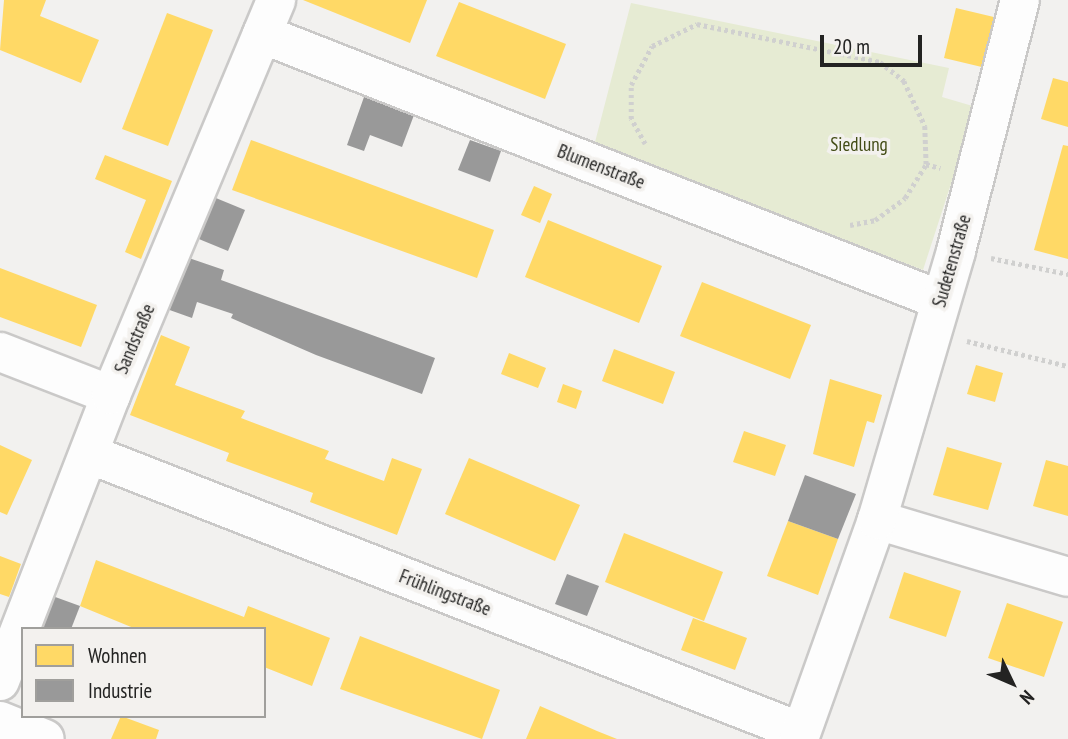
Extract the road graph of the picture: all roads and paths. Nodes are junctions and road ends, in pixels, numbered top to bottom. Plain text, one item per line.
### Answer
1 (1020, 0) edge
2 (269, 17) edge
3 (649, 152) dead end
4 (926, 164) junction
5 (975, 175) junction
6 (847, 225) dead end
7 (956, 251) junction
8 (1068, 274) edge
9 (936, 316) junction
10 (0, 352) edge
11 (1068, 366) edge
12 (111, 395) junction
13 (89, 454) junction
14 (877, 520) junction
15 (1068, 577) edge
16 (21, 627) edge
17 (21, 627) edge
18 (0, 681) edge
19 (0, 721) edge
20 (800, 735) edge
21 (45, 739) edge

1 - 5 street, Sudetenstraße
2 - 9 street, Blumenstraße
2 - 12 street, Sandstraße
3 - 4 path
4 - 5 path
4 - 6 path
5 - 7 street, Sudetenstraße
7 - 8 path
7 - 9 street, Sudetenstraße
9 - 11 path
9 - 14 street, Sudetenstraße
10 - 12 street
12 - 13 street, Sandstraße
13 - 17 street, Sandstraße
13 - 20 street, Frühlingstraße
14 - 15 street
14 - 20 street, Sudetenstraße
16 - 18 street, Sandstraße
19 - 21 street

